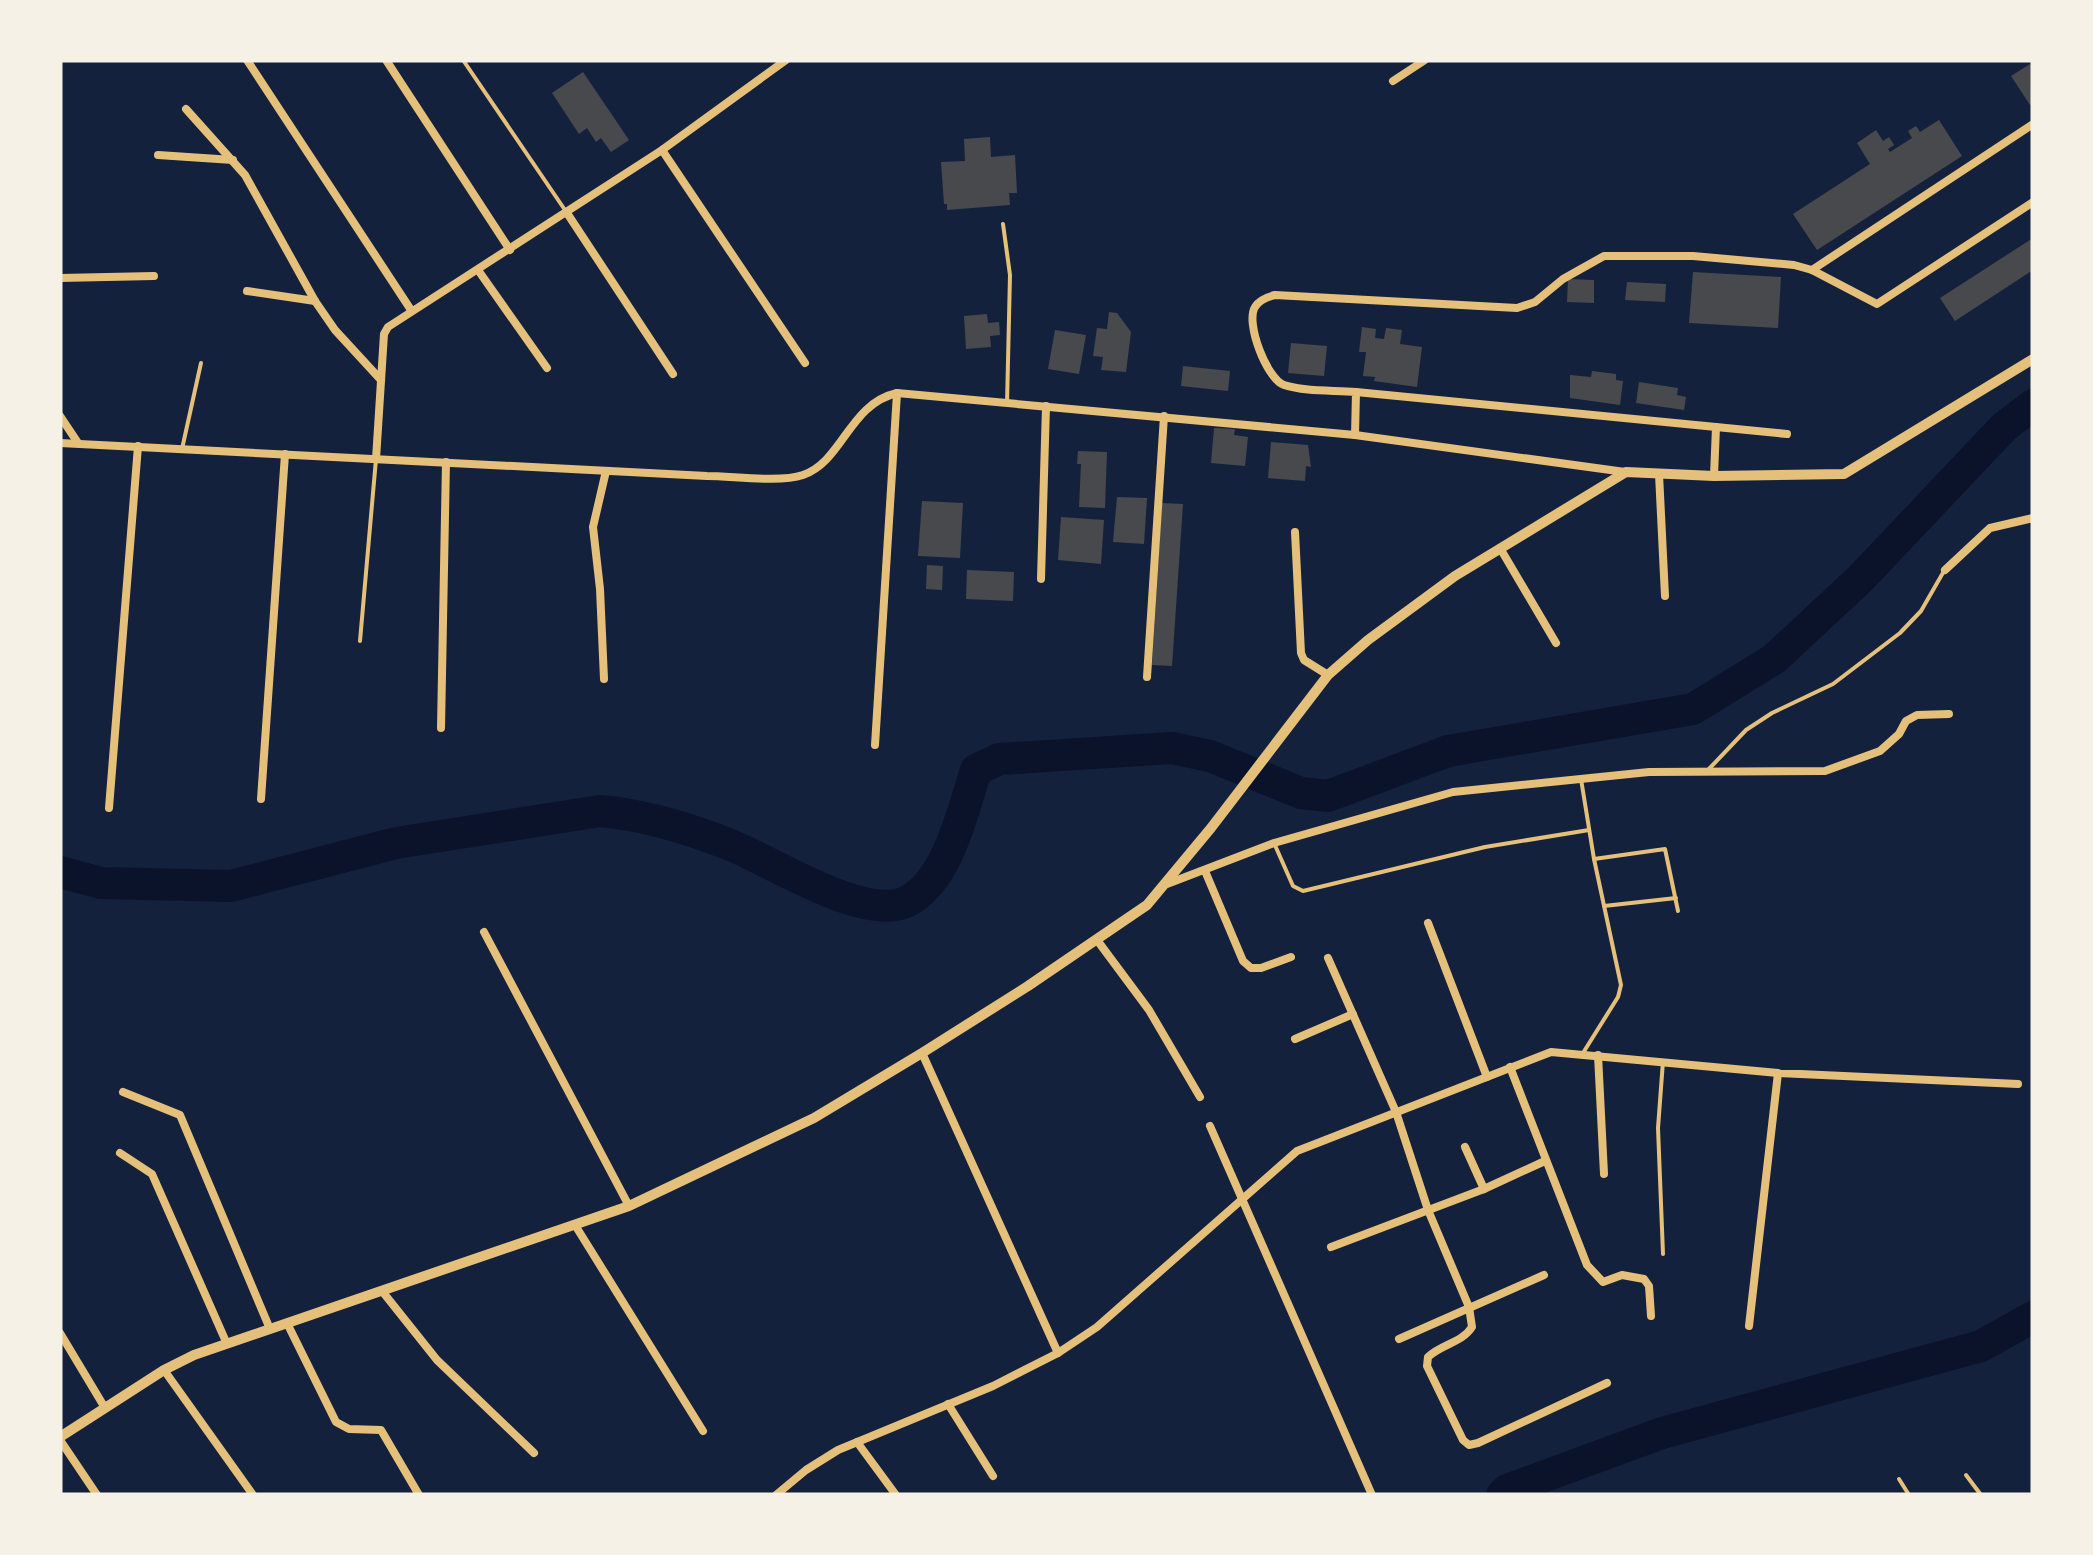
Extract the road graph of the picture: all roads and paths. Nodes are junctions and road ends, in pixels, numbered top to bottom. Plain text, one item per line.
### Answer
1 (248, 60) edge
2 (386, 60) edge
3 (463, 60) edge
4 (786, 60) edge
5 (1426, 60) edge
6 (1394, 81) dead end
7 (186, 109) dead end
8 (2033, 124) edge
9 (662, 150) junction
10 (158, 156) dead end
11 (234, 160) junction
12 (2033, 202) edge
13 (566, 213) junction
14 (1004, 224) dead end
15 (510, 250) junction
16 (478, 270) junction
17 (1812, 270) junction
18 (154, 276) dead end
19 (60, 278) edge
20 (247, 291) dead end
21 (316, 302) junction
22 (411, 310) junction
23 (2033, 359) edge
24 (805, 362) dead end
25 (201, 363) dead end
26 (546, 368) dead end
27 (674, 374) dead end
28 (381, 380) junction
29 (1356, 392) junction
30 (896, 393) junction
31 (1007, 404) junction
32 (1046, 406) junction
33 (60, 416) edge
34 (1164, 416) junction
35 (1716, 427) junction
36 (1355, 434) junction
37 (1788, 434) dead end
38 (60, 443) edge
39 (78, 443) junction
40 (138, 446) junction
41 (182, 449) junction
42 (285, 454) junction
43 (376, 459) junction
44 (446, 462) junction
45 (606, 471) junction
46 (1626, 472) junction
47 (1659, 474) junction
48 (1714, 476) junction
49 (2033, 518) edge
50 (1296, 532) dead end
51 (1500, 548) junction
52 (1945, 570) joint
53 (1042, 580) dead end
54 (1665, 596) dead end
55 (360, 642) dead end
56 (1556, 644) dead end
57 (1328, 675) junction
58 (1147, 677) dead end
59 (604, 679) dead end
60 (1949, 714) dead end
61 (441, 728) dead end
62 (875, 745) dead end
63 (1708, 770) junction
64 (1581, 779) junction
65 (262, 798) dead end
66 (109, 808) dead end
67 (1589, 830) junction
68 (1274, 843) junction
69 (1594, 859) junction
70 (1205, 870) junction
71 (1167, 884) junction
72 (1676, 898) junction
73 (1604, 906) junction
74 (1678, 911) dead end
75 (1428, 923) dead end
76 (484, 932) dead end
77 (1097, 940) junction
78 (1291, 957) dead end
79 (1328, 958) dead end
80 (1353, 1014) junction
81 (1295, 1039) dead end
82 (922, 1053) junction
83 (1582, 1053) junction
84 (1598, 1055) junction
85 (1664, 1061) junction
86 (1510, 1067) junction
87 (1778, 1073) junction
88 (1487, 1076) junction
89 (2018, 1084) dead end
90 (123, 1092) dead end
91 (1200, 1097) dead end
92 (1396, 1112) junction
93 (1210, 1126) dead end
94 (1465, 1147) dead end
95 (120, 1154) dead end
96 (1545, 1161) junction
97 (1604, 1174) dead end
98 (1484, 1189) junction
99 (1242, 1197) junction
100 (630, 1206) junction
101 (1428, 1210) junction
102 (575, 1225) junction
103 (1330, 1247) dead end
104 (1663, 1254) dead end
105 (1544, 1275) dead end
106 (382, 1291) junction
107 (1468, 1307) junction
108 (1650, 1316) dead end
109 (287, 1323) junction
110 (1749, 1326) dead end
111 (270, 1330) junction
112 (60, 1333) edge
113 (1400, 1339) dead end
114 (226, 1344) junction
115 (1058, 1353) junction
116 (164, 1370) junction
117 (1607, 1382) dead end
118 (948, 1404) junction
119 (106, 1408) junction
120 (703, 1431) dead end
121 (60, 1439) edge
122 (857, 1442) junction
123 (534, 1453) dead end
124 (1966, 1474) dead end
125 (993, 1476) dead end
126 (1898, 1478) dead end
127 (778, 1494) edge
128 (97, 1495) edge
129 (253, 1495) edge
130 (418, 1495) edge
131 (896, 1495) edge
132 (1372, 1495) edge
133 (1909, 1495) edge
134 (1981, 1495) edge

1 - 22 street
2 - 15 street
3 - 13 lane
4 - 9 street
5 - 6 street
7 - 11 street
8 - 17 street
9 - 13 street
9 - 24 street
10 - 11 street
11 - 21 street
12 - 17 street
13 - 15 street
13 - 27 street
14 - 31 lane
15 - 16 street
16 - 22 street
16 - 26 street
17 - 29 street
18 - 19 street
20 - 21 street
21 - 28 street
22 - 28 street
23 - 48 street
25 - 41 lane
28 - 43 street
29 - 35 street
29 - 36 street
30 - 31 street
30 - 45 street
30 - 62 street
31 - 32 street
32 - 34 street
32 - 53 street
33 - 39 street
34 - 36 street
34 - 58 street
35 - 37 street
35 - 48 street
36 - 46 street
38 - 39 street
39 - 40 street
40 - 41 street
40 - 66 street
41 - 42 street
42 - 43 street
42 - 65 street
43 - 44 street
43 - 55 lane
44 - 45 street
44 - 61 street
45 - 59 street
46 - 47 street
46 - 51 street
47 - 48 street
47 - 54 street
49 - 52 street
50 - 57 street
51 - 56 street
51 - 57 street
52 - 63 lane
57 - 71 street
60 - 63 street
63 - 64 street
64 - 67 lane
64 - 68 street
67 - 68 lane
67 - 69 lane
68 - 70 street
69 - 72 lane
69 - 73 lane
70 - 71 street
70 - 78 street
71 - 77 street
72 - 73 lane
72 - 74 lane
73 - 83 lane
75 - 88 street
76 - 100 street
77 - 82 street
77 - 91 street
79 - 80 street
80 - 81 street
80 - 92 street
82 - 100 street
82 - 115 street
83 - 84 street
83 - 86 street
84 - 85 street
84 - 97 street
85 - 87 street
85 - 104 lane
86 - 88 street
86 - 96 street
87 - 89 street
87 - 110 street
88 - 92 street
90 - 111 street
92 - 99 street
92 - 101 street
93 - 99 street
94 - 98 street
95 - 114 street
96 - 98 street
96 - 108 street
98 - 101 street
99 - 115 street
99 - 132 street
100 - 102 street
101 - 103 street
101 - 107 street
102 - 106 street
102 - 120 street
105 - 107 street
106 - 109 street
106 - 123 street
107 - 113 street
107 - 117 street
109 - 111 street
109 - 130 street
111 - 114 street
112 - 119 street
114 - 116 street
115 - 118 street
116 - 119 street
116 - 129 street
118 - 122 street
118 - 125 street
119 - 121 street
121 - 128 street
122 - 127 street
122 - 131 street
124 - 134 lane
126 - 133 lane

